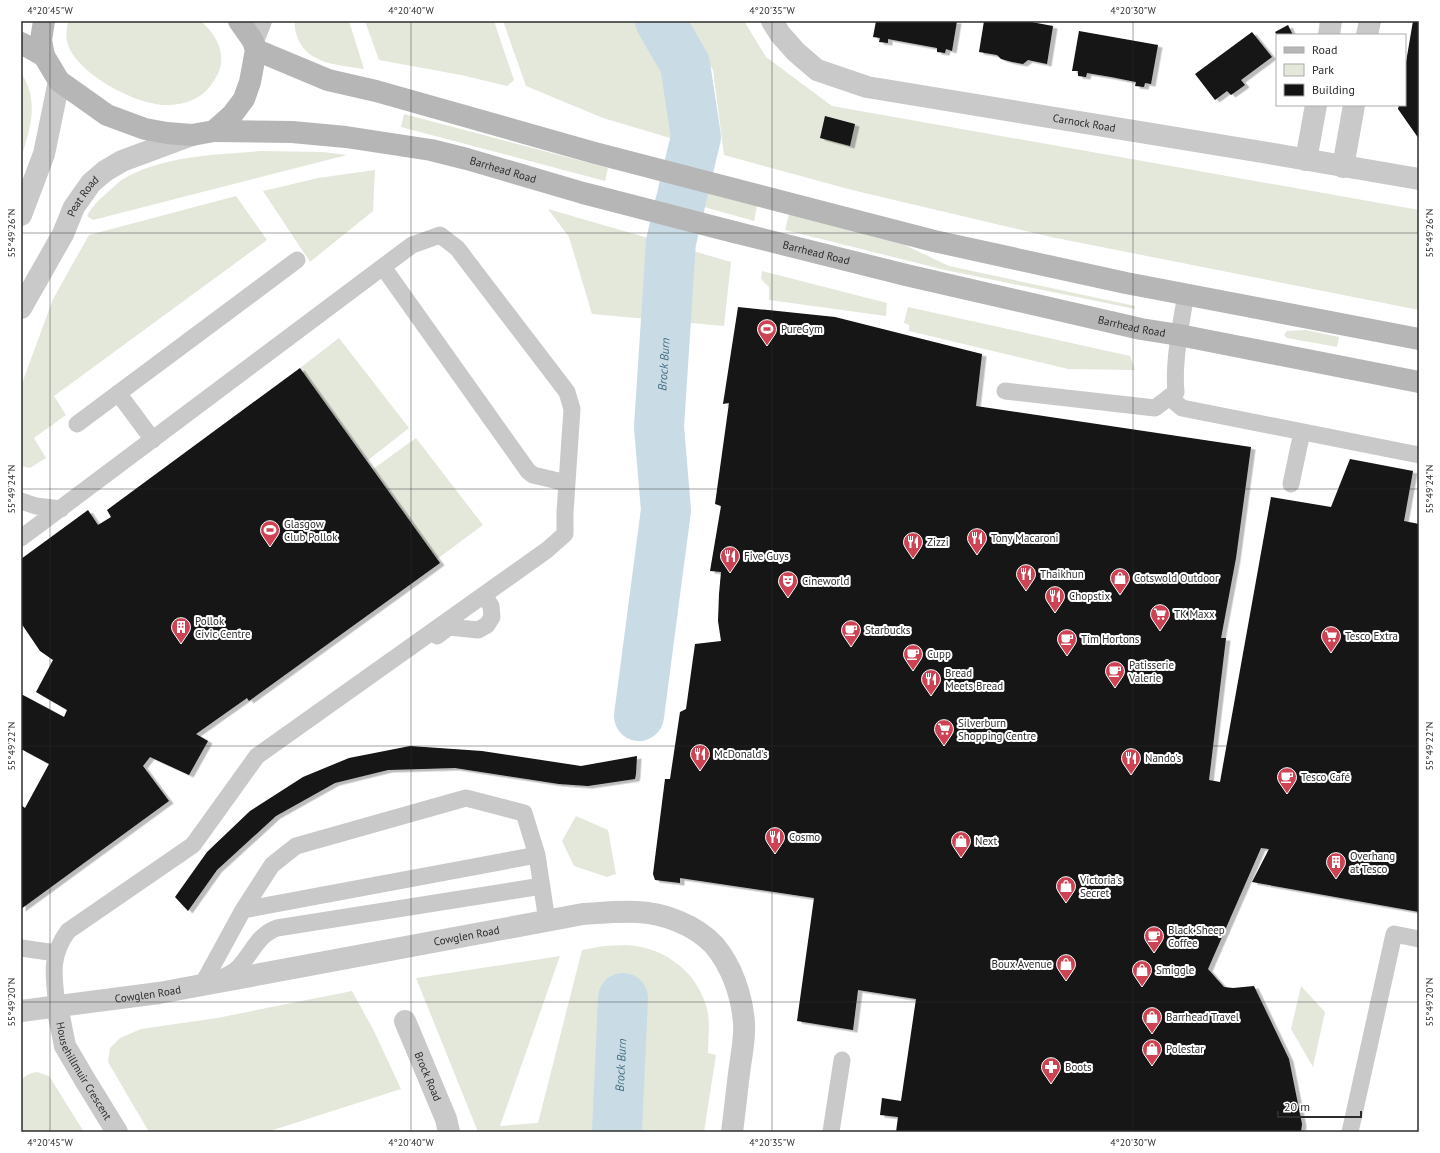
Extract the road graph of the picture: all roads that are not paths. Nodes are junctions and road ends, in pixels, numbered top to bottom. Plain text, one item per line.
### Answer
1 (44, 21) edge
2 (239, 21) edge
3 (261, 21) edge
4 (772, 21) edge
5 (1331, 21) edge
6 (1370, 21) edge
7 (1329, 34) edge
8 (1367, 34) edge
9 (21, 43) edge
10 (255, 45) junction
11 (44, 56) junction
12 (59, 81) junction
13 (1316, 106) edge
14 (1354, 106) edge
15 (214, 130) junction
16 (192, 135) junction
17 (1306, 160) junction
18 (1343, 166) junction
19 (1419, 180) edge
20 (21, 215) edge
21 (298, 260) dead end
22 (383, 267) junction
23 (1186, 294) junction
24 (21, 308) edge
25 (1179, 335) junction
26 (1419, 339) edge
27 (1419, 382) edge
28 (1006, 391) dead end
29 (118, 393) junction
30 (1169, 397) junction
31 (77, 424) dead end
32 (1302, 432) junction
33 (153, 440) junction
34 (1419, 455) edge
35 (567, 483) junction
36 (1291, 484) dead end
37 (21, 501) edge
38 (61, 509) junction
39 (21, 538) edge
40 (484, 595) junction
41 (293, 730) junction
42 (538, 855) junction
43 (542, 886) junction
44 (243, 910) junction
45 (546, 921) junction
46 (1419, 938) edge
47 (21, 948) edge
48 (56, 953) junction
49 (202, 985) junction
50 (58, 1006) junction
51 (21, 1012) edge
52 (405, 1020) dead end
53 (842, 1060) dead end
54 (117, 1132) edge
55 (449, 1132) edge
56 (732, 1132) edge
57 (831, 1132) edge
58 (1350, 1132) edge

1 - 11 main road
2 - 10 main road
3 - 10 street
4 - 17 street, Carnock Road
5 - 7 street
6 - 8 street
9 - 11 main road
10 - 15 main road
10 - 23 main road
11 - 12 main road
12 - 16 main road
12 - 20 street
13 - 17 street
14 - 18 street
15 - 16 main road
15 - 25 main road, Barrhead Road
16 - 24 street, Peat Road
17 - 18 street, Carnock Road
18 - 19 street, Carnock Road
21 - 29 lane
22 - 33 lane
22 - 35 lane
22 - 35 lane
23 - 25 lane
23 - 26 main road
25 - 27 main road, Barrhead Road
25 - 30 lane
28 - 30 lane
29 - 31 lane
29 - 33 lane
30 - 32 lane
32 - 34 lane
32 - 36 lane
33 - 38 lane
35 - 40 lane
37 - 38 lane
38 - 39 lane
40 - 41 lane
40 - 41 lane
41 - 48 lane
42 - 43 lane
42 - 44 lane
42 - 44 lane
43 - 45 lane
43 - 49 lane
44 - 49 lane
45 - 49 street, Cowglen Road
45 - 56 street, Cowglen Road
46 - 58 lane
47 - 48 lane
48 - 50 lane
49 - 50 street, Cowglen Road
50 - 51 street, Cowglen Road
50 - 54 street, Househillmuir Crescent
52 - 55 street, Brock Road
53 - 57 lane

